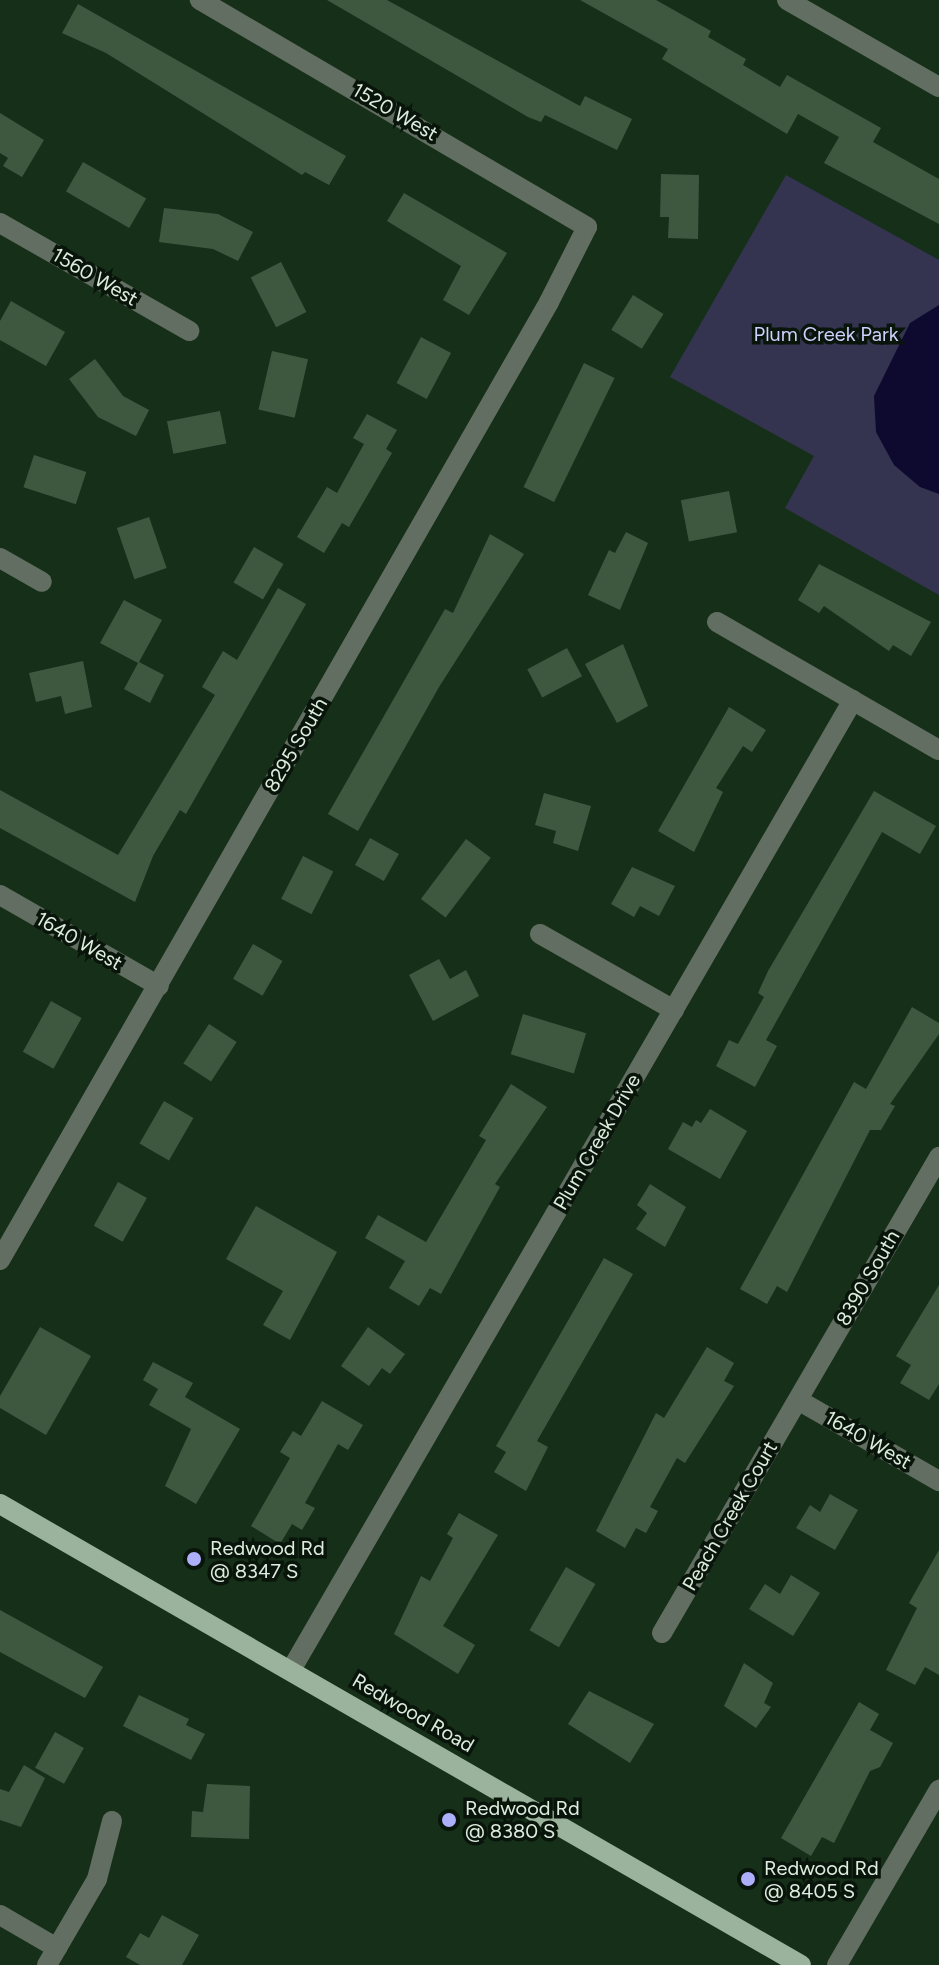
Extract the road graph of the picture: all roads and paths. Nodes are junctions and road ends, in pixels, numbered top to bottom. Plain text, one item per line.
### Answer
1 (200, 0) edge
2 (787, 0) edge
3 (939, 87) edge
4 (0, 223) edge
5 (587, 227) joint
6 (189, 331) dead end
7 (0, 558) edge
8 (42, 582) dead end
9 (717, 622) dead end
10 (853, 700) junction
11 (939, 750) edge
12 (0, 895) edge
13 (540, 934) dead end
14 (159, 986) junction
15 (674, 1010) junction
16 (939, 1157) edge
17 (0, 1260) edge
18 (798, 1400) junction
19 (939, 1481) edge
20 (0, 1504) edge
21 (662, 1633) dead end
22 (291, 1670) junction
23 (939, 1790) edge
24 (112, 1821) dead end
25 (0, 1915) edge
26 (52, 1956) edge
27 (801, 1965) edge
28 (837, 1965) edge

1 - 5 street, 1520 West
2 - 3 street
4 - 6 street, 1560 West
5 - 14 street, 8295 South
7 - 8 street
9 - 10 street
10 - 11 street
10 - 15 street, Plum Creek Drive
12 - 14 street, 1640 West
13 - 15 street
14 - 17 street, 8295 South
15 - 22 street, Plum Creek Drive
16 - 18 street, 8390 South
18 - 19 street, 1640 West
18 - 21 street, Peach Creek Court
20 - 22 main road, Redwood Road
22 - 27 main road, Redwood Road
23 - 28 street
24 - 26 street
25 - 26 street

